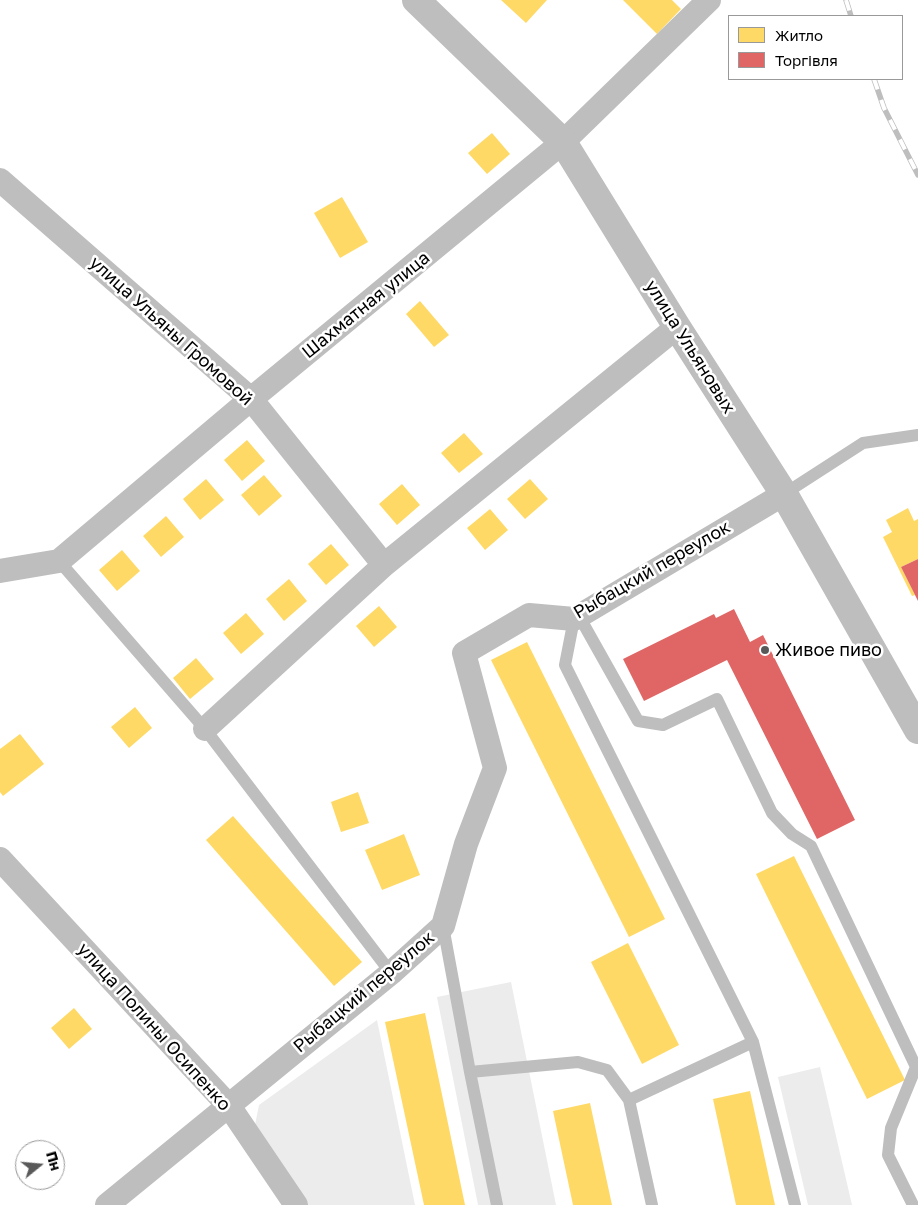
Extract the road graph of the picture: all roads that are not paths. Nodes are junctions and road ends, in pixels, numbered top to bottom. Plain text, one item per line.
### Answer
1 (416, 0) edge
2 (709, 0) edge
3 (563, 142) junction
4 (0, 180) edge
5 (677, 327) junction
6 (251, 399) junction
7 (918, 435) edge
8 (784, 494) junction
9 (59, 561) junction
10 (384, 565) junction
11 (0, 571) edge
12 (577, 617) junction
13 (205, 729) junction
14 (918, 730) edge
15 (0, 858) edge
16 (443, 926) junction
17 (391, 973) junction
18 (752, 1042) junction
19 (470, 1072) junction
20 (629, 1100) junction
21 (228, 1106) junction
22 (107, 1205) edge
23 (296, 1205) edge
24 (497, 1205) edge
25 (652, 1205) edge
26 (795, 1205) edge
27 (913, 1205) edge

1 - 3 street, улица Ульяновых
2 - 3 street, Шахматная улица
3 - 5 street, улица Ульяновых
3 - 6 street, Шахматная улица
4 - 6 street, улица Ульяны Громовой
5 - 8 street, улица Ульяновых
5 - 10 street
6 - 9 street, Шахматная улица
6 - 10 street, улица Ульяны Громовой
7 - 8 lane
8 - 12 street, Рыбацкий переулок
8 - 14 street, улица Ульяновых
9 - 11 street
9 - 13 lane
10 - 13 street
12 - 16 street, Рыбацкий переулок
12 - 18 lane
12 - 27 lane
13 - 17 lane
15 - 21 street, улица Полины Осипенко
16 - 17 street, Рыбацкий переулок
16 - 19 lane
17 - 21 street, Рыбацкий переулок
18 - 20 lane
18 - 26 lane
19 - 20 lane
19 - 24 lane
20 - 25 lane
21 - 22 street, Рыбацкий переулок
21 - 23 street, улица Полины Осипенко

